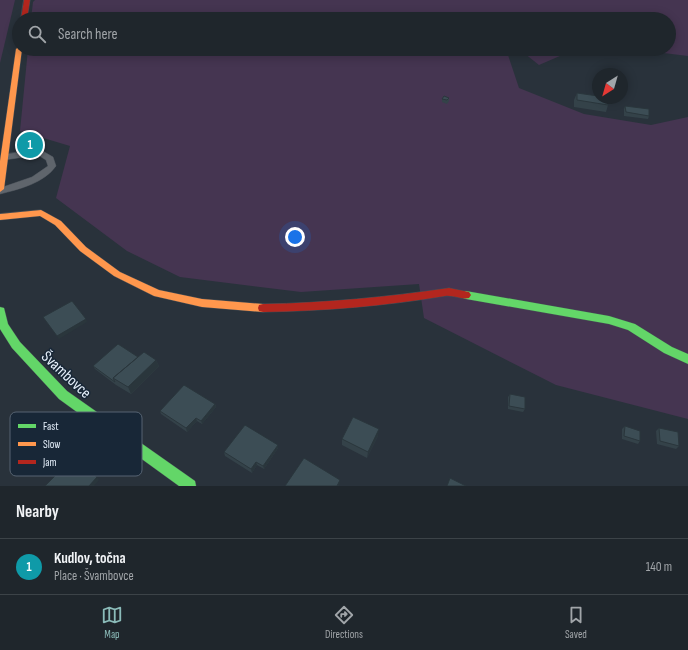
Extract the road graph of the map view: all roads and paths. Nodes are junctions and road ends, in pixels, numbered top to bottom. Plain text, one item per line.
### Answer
1 (27, 0) edge
2 (25, 12) edge
3 (18, 56) edge
4 (4, 157) junction
5 (0, 190) edge
6 (0, 217) edge
7 (0, 311) edge
8 (688, 358) edge
9 (87, 412) edge
10 (142, 452) edge
11 (190, 486) edge

1 - 2 street
3 - 4 street
4 - 5 street
4 - 5 lane
6 - 8 street
7 - 9 street, Švambovce
10 - 11 street, Švambovce

